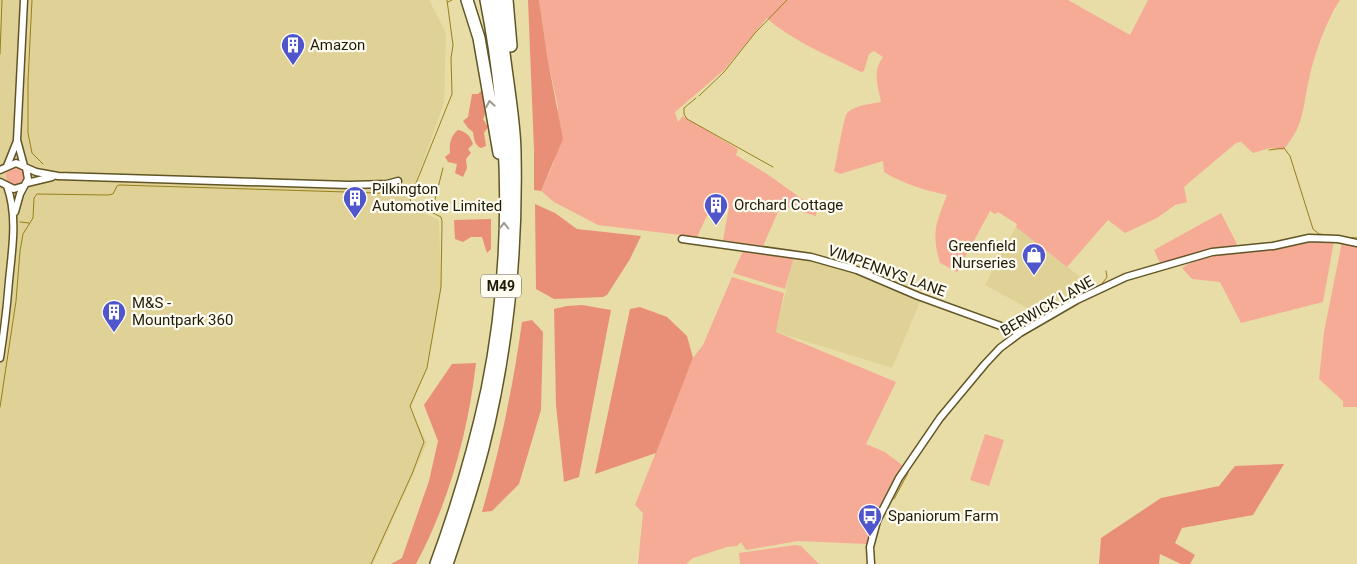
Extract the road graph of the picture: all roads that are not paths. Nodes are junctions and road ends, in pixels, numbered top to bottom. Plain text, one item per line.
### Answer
1 (24, 0) edge
2 (468, 0) edge
3 (486, 0) edge
4 (496, 0) edge
5 (507, 0) edge
6 (17, 140) junction
7 (515, 154) junction
8 (5, 167) edge
9 (25, 167) junction
10 (58, 176) junction
11 (398, 181) dead end
12 (4, 184) edge
13 (25, 185) junction
14 (504, 186) junction
15 (13, 218) junction
16 (682, 239) dead end
17 (1357, 243) edge
18 (1020, 333) junction
19 (0, 358) edge
20 (436, 564) edge
21 (446, 564) edge
22 (870, 564) edge

1 - 6 street
14 -> 2 highway, M49
3 - 14 highway, M49
4 - 7 highway, M49
5 - 7 highway, M49
6 - 8 street
6 - 9 street
7 - 21 highway, M49
8 - 9 street
8 - 12 street
9 - 10 street
9 - 13 street
10 - 11 street
10 - 13 street
12 - 13 street
12 - 15 street
13 - 15 street
20 -> 14 highway, M49
15 - 19 street
16 - 18 street, VIMPENNYS LANE
17 - 18 street, BERWICK LANE
18 - 22 street, BERWICK LANE

